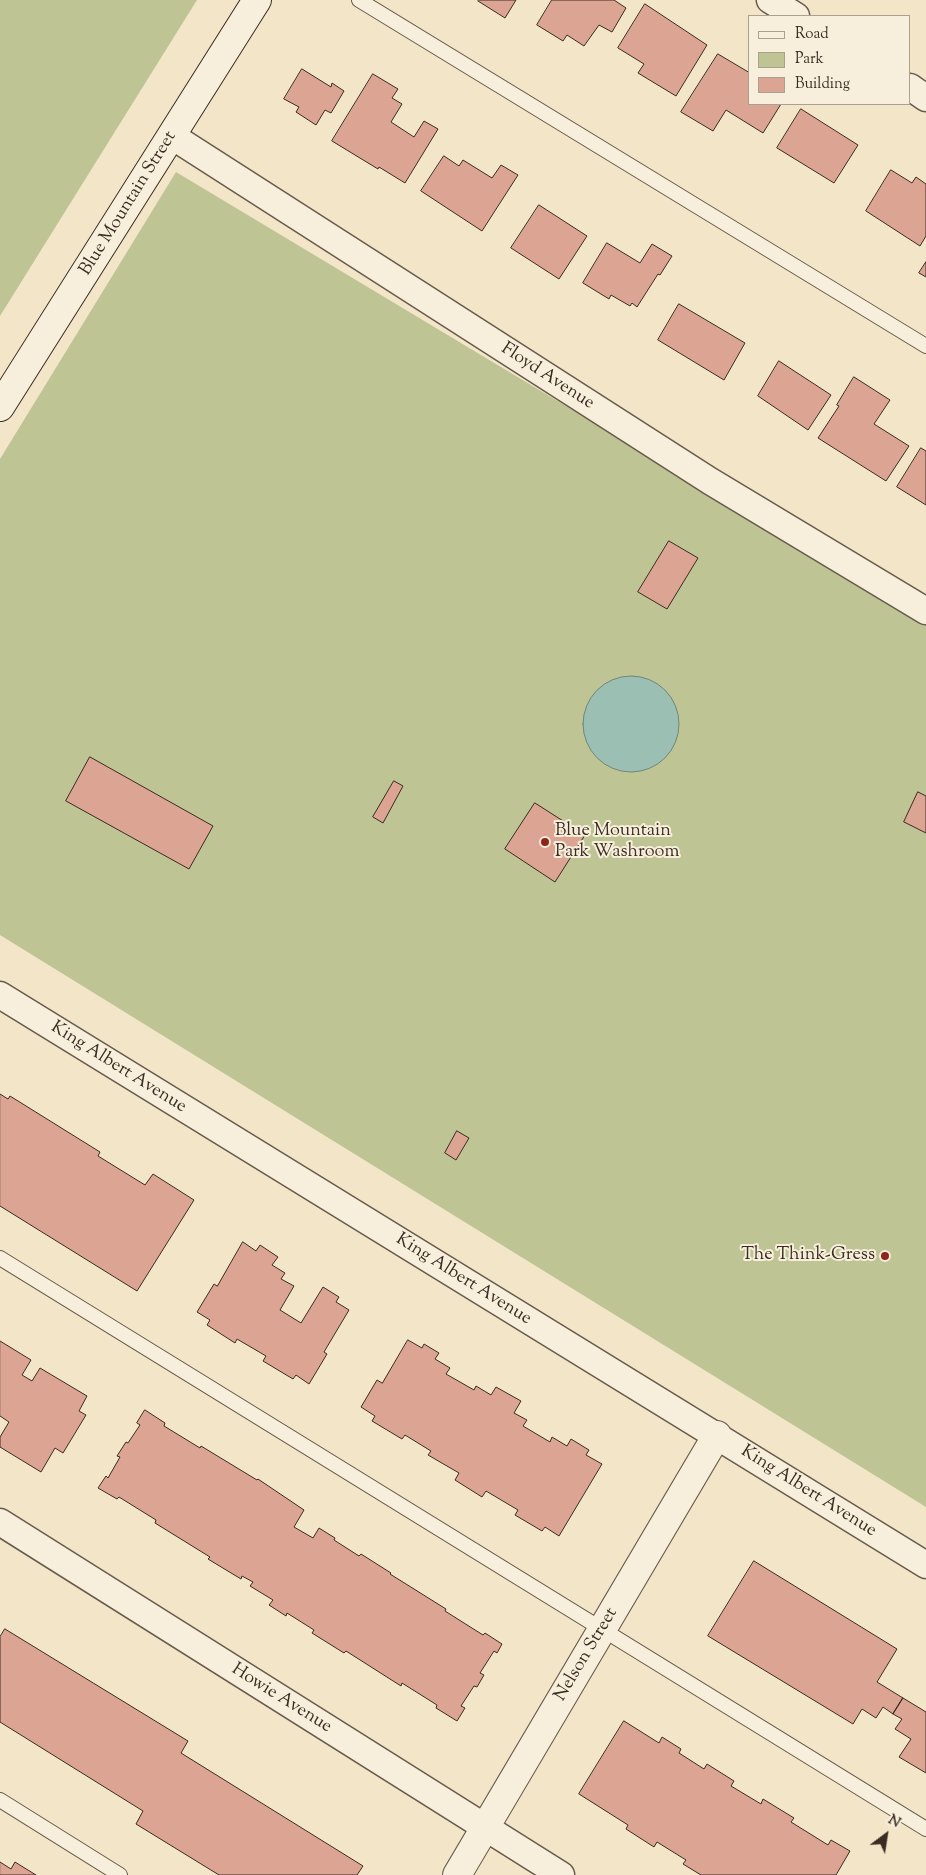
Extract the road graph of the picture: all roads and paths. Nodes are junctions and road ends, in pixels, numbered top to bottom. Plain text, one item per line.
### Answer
1 (257, 0) edge
2 (359, 0) edge
3 (911, 89) edge
4 (926, 98) edge
5 (172, 136) junction
6 (926, 346) edge
7 (0, 407) edge
8 (926, 611) edge
9 (0, 995) edge
10 (0, 1258) edge
11 (717, 1435) junction
12 (0, 1522) edge
13 (926, 1565) edge
14 (603, 1629) junction
15 (0, 1800) edge
16 (485, 1827) junction
17 (926, 1829) edge
18 (120, 1875) edge
19 (456, 1875) edge
20 (561, 1875) edge

1 - 5 street, Blue Mountain Street
2 - 6 lane
3 - 4 street
5 - 7 street, Blue Mountain Street
5 - 8 street, Floyd Avenue
9 - 11 street, King Albert Avenue
10 - 14 lane
11 - 13 street, King Albert Avenue
11 - 14 street, Nelson Street
12 - 16 street, Howie Avenue
14 - 16 street, Nelson Street
14 - 17 lane
15 - 18 lane
16 - 19 street, Nelson Street
16 - 20 street, Howie Avenue

